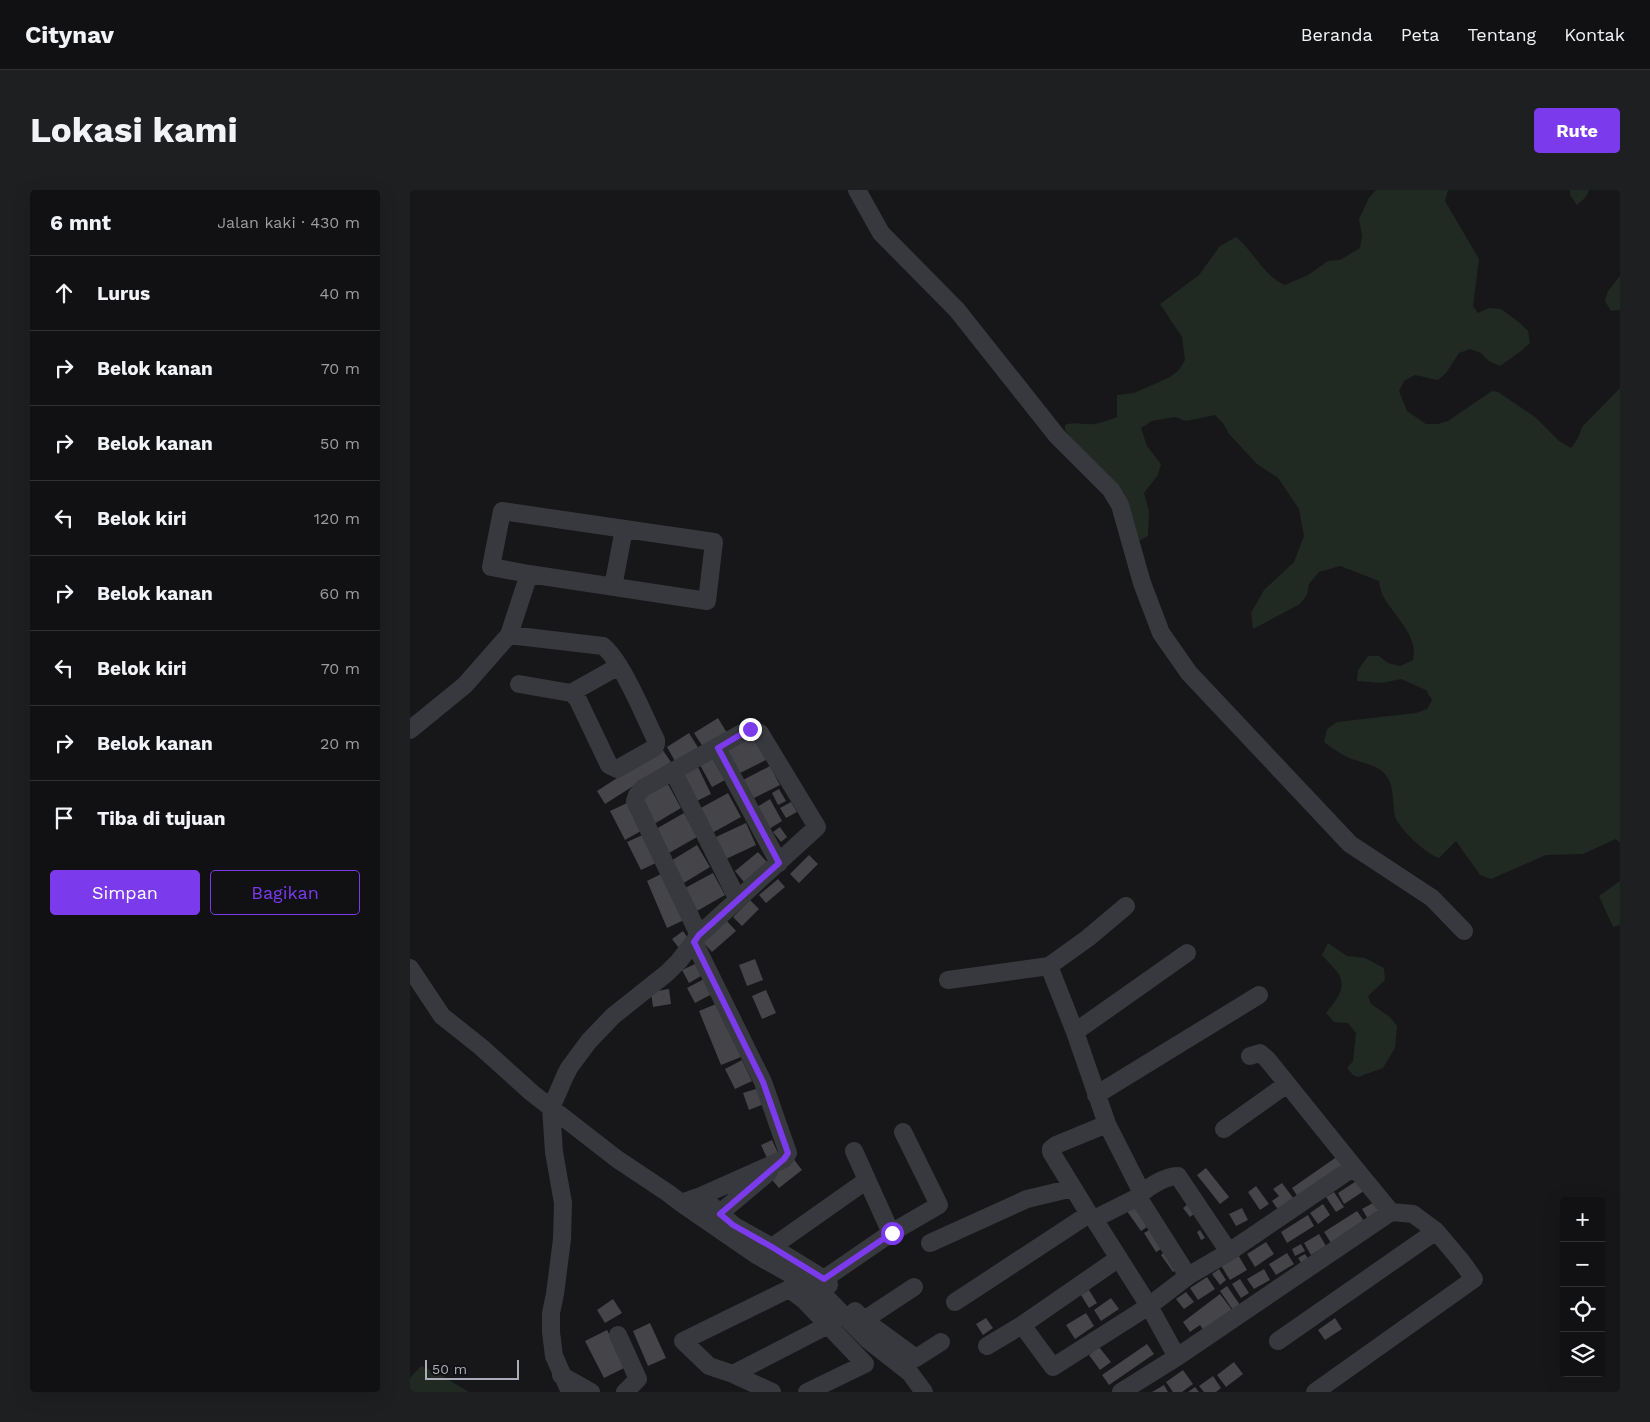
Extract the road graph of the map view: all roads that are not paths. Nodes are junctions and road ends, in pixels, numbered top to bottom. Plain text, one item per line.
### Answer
1 (857, 190) edge
2 (624, 529) junction
3 (529, 574) junction
4 (613, 587) junction
5 (509, 635) junction
6 (619, 666) junction
7 (518, 684) dead end
8 (571, 693) junction
9 (410, 730) edge
10 (718, 748) junction
11 (673, 771) junction
12 (779, 863) junction
13 (738, 900) junction
14 (1126, 906) dead end
15 (1464, 931) dead end
16 (696, 939) junction
17 (1187, 953) dead end
18 (1049, 966) junction
19 (410, 968) edge
20 (948, 980) dead end
21 (1259, 996) dead end
22 (1075, 1032) junction
23 (1250, 1056) dead end
24 (1287, 1084) junction
25 (1096, 1096) junction
26 (551, 1108) junction
27 (1107, 1124) junction
28 (1224, 1129) dead end
29 (903, 1132) dead end
30 (854, 1151) dead end
31 (784, 1159) junction
32 (1354, 1167) junction
33 (867, 1180) junction
34 (1073, 1188) junction
35 (1140, 1195) junction
36 (701, 1196) junction
37 (681, 1203) junction
38 (1391, 1212) junction
39 (720, 1214) junction
40 (1091, 1217) junction
41 (1436, 1231) junction
42 (892, 1233) junction
43 (930, 1243) dead end
44 (772, 1247) junction
45 (1229, 1252) junction
46 (1119, 1258) junction
47 (1188, 1276) junction
48 (824, 1279) junction
49 (914, 1287) dead end
50 (956, 1302) dead end
51 (1149, 1306) junction
52 (842, 1314) junction
53 (864, 1320) junction
54 (1022, 1325) junction
55 (828, 1326) junction
56 (618, 1335) dead end
57 (1278, 1341) dead end
58 (941, 1342) dead end
59 (987, 1346) dead end
60 (1178, 1357) junction
61 (733, 1374) junction
62 (561, 1375) junction
63 (1131, 1390) edge
64 (570, 1392) edge
65 (591, 1392) edge
66 (625, 1392) edge
67 (772, 1392) edge
68 (807, 1392) edge
69 (924, 1392) edge
70 (1316, 1392) edge

1 - 15 street
2 - 3 street
2 - 4 street
2 - 4 street
3 - 4 street
3 - 5 street
5 - 6 street
5 - 9 street
6 - 8 street
6 - 8 street
7 - 8 street
10 - 11 street
10 - 12 street
10 - 12 street
11 - 13 street
11 - 16 street
12 - 13 street
13 - 16 street
14 - 18 street
16 - 26 street
16 - 31 street
17 - 22 street
18 - 20 street
18 - 22 street
19 - 26 street
21 - 25 street
22 - 25 street
23 - 24 street
24 - 28 street
24 - 32 street
25 - 27 street
26 - 37 street
26 - 62 street
27 - 34 street
27 - 35 street
29 - 42 street
30 - 33 street
31 - 36 street
31 - 39 street
32 - 38 street
32 - 45 street
33 - 42 street
33 - 44 street
34 - 40 street
34 - 43 street
35 - 40 street
35 - 45 street
35 - 47 street
36 - 37 street
36 - 39 street
37 - 52 street
38 - 41 street
38 - 60 street
39 - 44 street
40 - 46 street
40 - 50 street
41 - 57 street
41 - 70 street
42 - 48 street
44 - 48 street
45 - 47 street
46 - 51 street
46 - 54 street
47 - 51 street
48 - 53 street
49 - 53 street
51 - 54 street
51 - 60 street
52 - 55 street
52 - 69 street
53 - 58 street
54 - 59 street
55 - 61 street
55 - 61 street
55 - 68 street
56 - 66 street
60 - 63 street
61 - 67 street
62 - 64 street
62 - 65 street

